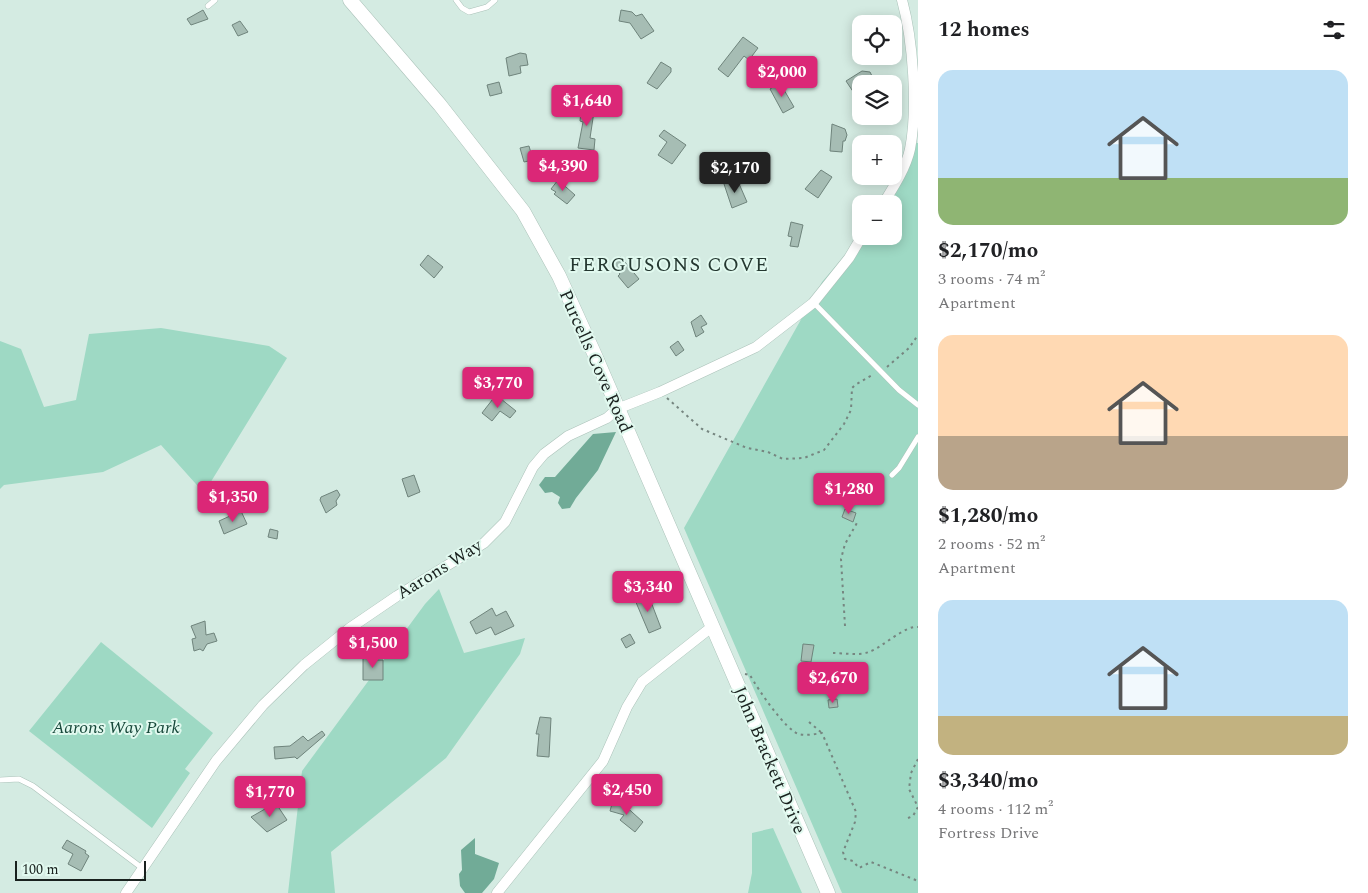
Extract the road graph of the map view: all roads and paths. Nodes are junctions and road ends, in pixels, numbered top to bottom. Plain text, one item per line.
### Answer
1 (215, 0) edge
2 (350, 0) edge
3 (456, 0) edge
4 (495, 0) edge
5 (902, 0) edge
6 (208, 6) dead end
7 (915, 149) edge
8 (888, 195) edge
9 (857, 245) edge
10 (813, 303) junction
11 (918, 335) edge
12 (880, 371) junction
13 (660, 392) junction
14 (918, 405) edge
15 (616, 409) junction
16 (918, 437) edge
17 (892, 475) dead end
18 (858, 521) dead end
19 (713, 626) junction
20 (845, 626) dead end
21 (918, 627) edge
22 (833, 653) dead end
23 (740, 674) dead end
24 (809, 722) dead end
25 (822, 733) junction
26 (918, 759) edge
27 (0, 780) edge
28 (908, 818) dead end
29 (142, 868) junction
30 (918, 881) edge
31 (126, 893) edge
32 (497, 893) edge
33 (828, 893) edge

1 - 6 lane
2 - 15 main road, Purcells Cove Road
3 - 4 lane
5 - 7 street
7 - 8 street
9 - 10 street, Aarons Way
10 - 12 lane
10 - 13 street, Aarons Way
11 - 12 path
12 - 13 path
12 - 14 lane
13 - 15 street, Aarons Way
15 - 19 main road, Purcells Cove Road
15 - 29 street, Aarons Way
16 - 17 lane
18 - 20 path
19 - 32 street
19 - 33 main road, John Brackett Drive
21 - 22 path
23 - 25 path
24 - 25 path
25 - 30 path
26 - 28 path
27 - 29 lane
29 - 31 street, Aarons Way

